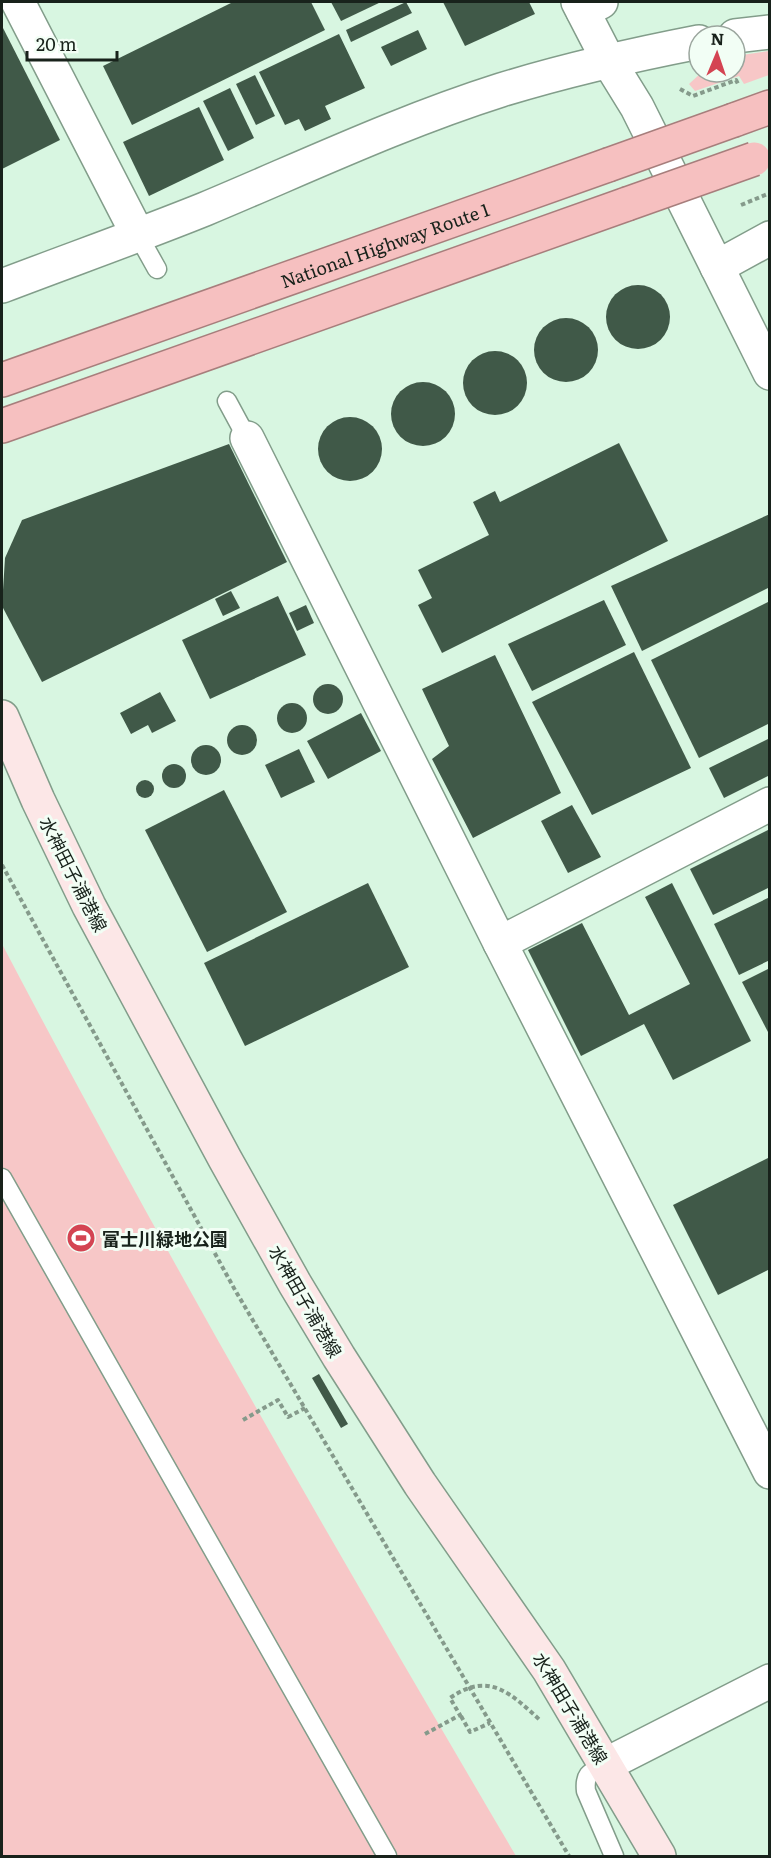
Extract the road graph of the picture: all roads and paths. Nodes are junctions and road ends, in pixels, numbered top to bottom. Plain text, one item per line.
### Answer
1 (18, 2) edge
2 (587, 5) edge
3 (770, 32) edge
4 (747, 35) edge
5 (687, 44) edge
6 (608, 60) junction
7 (725, 84) edge
8 (680, 89) dead end
9 (770, 107) edge
10 (762, 156) edge
11 (770, 193) edge
12 (741, 205) dead end
13 (138, 235) junction
14 (770, 238) edge
15 (717, 267) junction
16 (156, 269) dead end
17 (2, 286) edge
18 (770, 373) edge
19 (2, 380) edge
20 (227, 401) dead end
21 (2, 426) edge
22 (247, 438) joint
23 (2, 717) edge
24 (770, 804) edge
25 (2, 865) edge
26 (500, 943) junction
27 (2, 1178) edge
28 (305, 1408) junction
29 (243, 1420) dead end
30 (770, 1472) edge
31 (770, 1681) edge
32 (470, 1688) junction
33 (460, 1716) junction
34 (490, 1722) junction
35 (542, 1723) dead end
36 (425, 1734) dead end
37 (605, 1765) junction
38 (387, 1857) edge
39 (569, 1857) edge
40 (614, 1857) edge
41 (659, 1857) edge

1 - 13 street
2 - 6 street
3 - 4 street
5 - 6 street
6 - 13 street
6 - 15 street
7 - 8 path
9 - 19 highway, National Highway Route 1, bridge
10 - 21 highway, bridge
11 - 12 path
13 - 16 lane
13 - 17 street
14 - 15 street
15 - 18 street
20 - 22 lane
22 - 26 street
23 - 37 main road, 水神田子浦港線
24 - 26 street
25 - 28 path
26 - 30 street
27 - 38 lane
28 - 29 path
28 - 32 path
31 - 37 street
32 - 33 path
32 - 34 path
32 - 35 path
33 - 34 path
33 - 36 path
34 - 39 path
37 - 40 lane
37 - 41 main road, 水神田子浦港線

